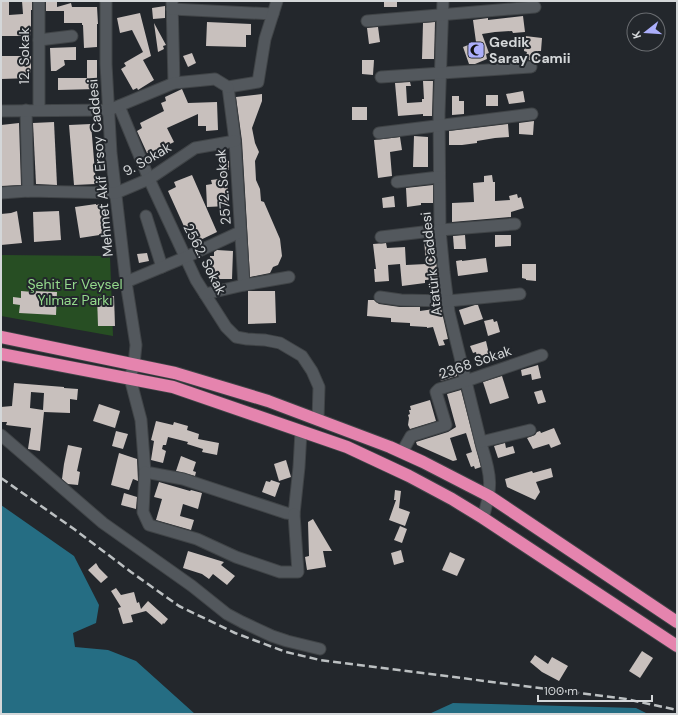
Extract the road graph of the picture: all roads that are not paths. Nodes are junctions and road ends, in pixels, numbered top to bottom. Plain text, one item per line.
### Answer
1 (39, 1) edge
2 (106, 1) edge
3 (277, 1) edge
4 (443, 1) edge
5 (172, 5) edge
6 (535, 7) dead end
7 (273, 14) junction
8 (443, 15) junction
9 (367, 21) dead end
10 (72, 36) dead end
11 (39, 40) junction
12 (531, 67) dead end
13 (440, 74) junction
14 (381, 77) dead end
15 (174, 83) junction
16 (228, 87) junction
17 (119, 106) junction
18 (26, 110) junction
19 (39, 110) junction
20 (109, 110) junction
21 (1, 111) edge
22 (532, 114) dead end
23 (439, 125) junction
24 (379, 133) dead end
25 (235, 141) junction
26 (440, 177) junction
27 (149, 178) junction
28 (397, 182) dead end
29 (28, 191) junction
30 (1, 192) edge
31 (116, 193) junction
32 (146, 216) dead end
33 (515, 224) dead end
34 (440, 230) junction
35 (240, 232) junction
36 (381, 237) dead end
37 (186, 257) junction
38 (162, 267) junction
39 (289, 277) dead end
40 (126, 282) junction
41 (244, 284) junction
42 (205, 294) junction
43 (520, 294) dead end
44 (380, 297) dead end
45 (448, 301) junction
46 (1, 337) edge
47 (1, 354) edge
48 (542, 355) dead end
49 (134, 364) junction
50 (130, 378) junction
51 (466, 381) junction
52 (318, 420) junction
53 (530, 430) dead end
54 (301, 431) junction
55 (1, 435) edge
56 (480, 442) junction
57 (402, 452) junction
58 (145, 472) junction
59 (489, 496) junction
60 (294, 514) junction
61 (483, 518) junction
62 (677, 622) edge
63 (677, 646) edge
64 (320, 649) dead end

1 - 11 street, 12. Sokak
2 - 20 street, Mehmet Akif Ersoy Caddesi
3 - 7 street
4 - 8 street, Atatürk Caddesi
5 - 7 street
5 - 15 street
6 - 8 street
7 - 16 street
8 - 9 street
8 - 13 street, Atatürk Caddesi
10 - 11 street
11 - 19 street, 12. Sokak
12 - 13 street
13 - 14 street
13 - 23 street, Atatürk Caddesi
15 - 16 street
15 - 17 street
16 - 25 street, 2572. Sokak
17 - 20 street
17 - 27 street, 2562. Sokak
18 - 19 street
18 - 21 street
18 - 29 street
19 - 20 street
20 - 31 street, Mehmet Akif Ersoy Caddesi
22 - 23 street
23 - 24 street
23 - 26 street, Atatürk Caddesi
25 - 27 street, 9. Sokak
25 - 35 street, 2572. Sokak
26 - 28 street
26 - 34 street, Atatürk Caddesi
27 - 31 street, 9. Sokak
27 - 37 street, 2562. Sokak
29 - 30 street, 9. Sokak
29 - 31 street, 9. Sokak
31 - 40 street, Mehmet Akif Ersoy Caddesi
32 - 38 street
33 - 34 street
34 - 36 street
34 - 45 street, Atatürk Caddesi
35 - 37 street
35 - 41 street, 2572. Sokak
37 - 38 street
37 - 42 street, 2562. Sokak
38 - 40 street
39 - 41 street
40 - 49 street, Mehmet Akif Ersoy Caddesi
41 - 42 street
42 - 52 street, 2562. Sokak
43 - 45 street
44 - 45 street
45 - 51 street, Atatürk Caddesi
46 - 49 highway
47 - 50 highway
48 - 51 street, 2368 Sokak
49 - 50 street, Mehmet Akif Ersoy Caddesi
49 - 52 highway
50 - 54 highway
50 - 58 street
51 - 56 street, Atatürk Caddesi
51 - 57 street, 2368 Sokak
52 - 57 highway
53 - 56 street
54 - 60 street
54 - 61 highway
55 - 64 street
56 - 59 street, Atatürk Caddesi
57 - 59 highway
58 - 60 street
58 - 60 street
59 - 61 street, Atatürk Caddesi
59 - 62 highway
61 - 63 highway

